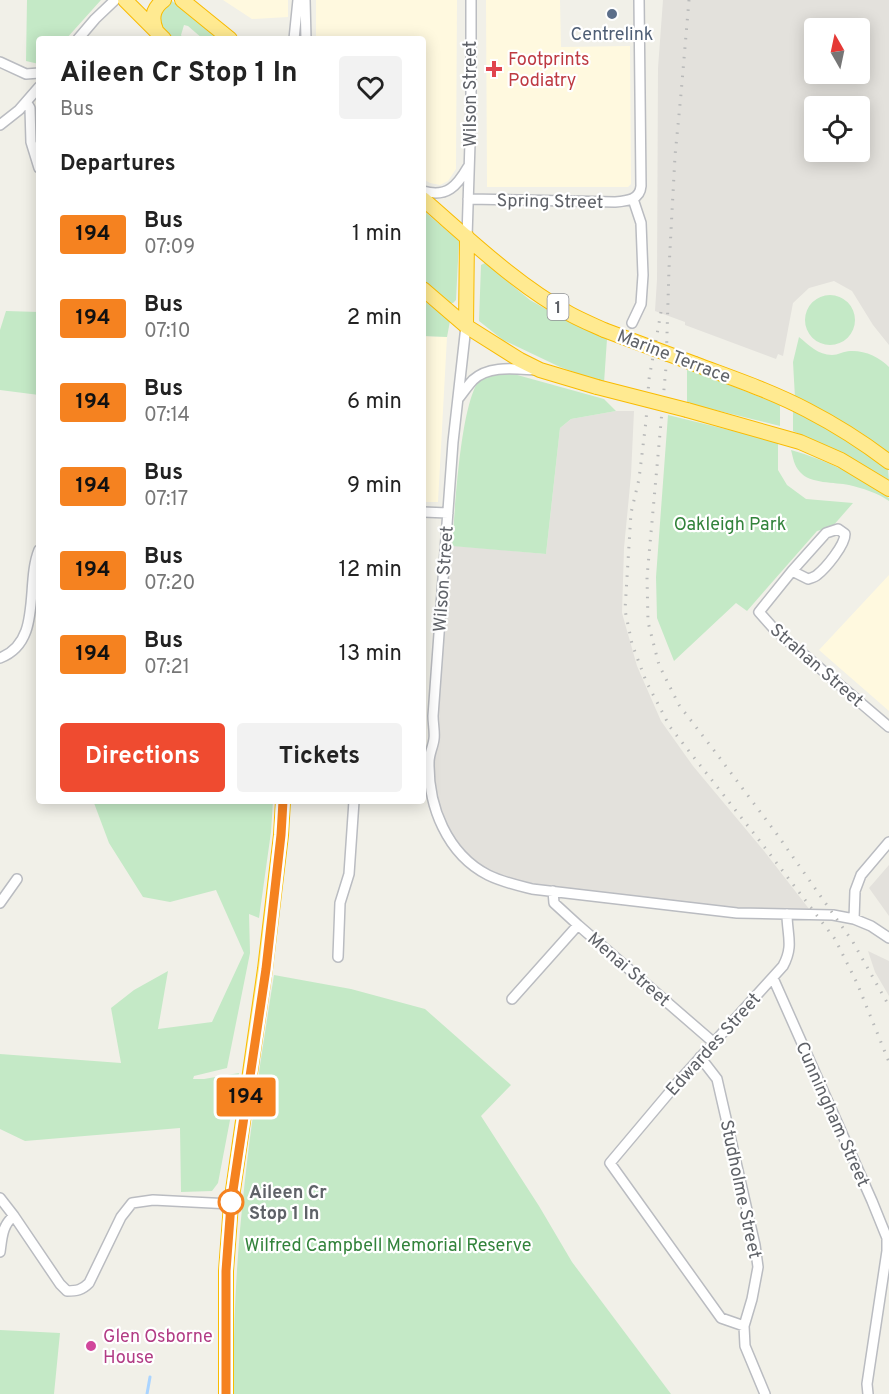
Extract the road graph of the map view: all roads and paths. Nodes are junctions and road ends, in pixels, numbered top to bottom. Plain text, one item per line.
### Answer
1 (116, 0) edge
2 (125, 0) edge
3 (164, 0) edge
4 (182, 0) edge
5 (298, 0) edge
6 (305, 0) edge
7 (471, 0) edge
8 (639, 0) edge
9 (295, 19) junction
10 (160, 35) edge
11 (81, 36) edge
12 (227, 36) edge
13 (286, 36) edge
14 (294, 36) edge
15 (306, 36) edge
16 (0, 62) edge
17 (36, 73) edge
18 (26, 74) junction
19 (36, 89) edge
20 (36, 91) edge
21 (27, 103) junction
22 (0, 125) edge
23 (36, 158) edge
24 (470, 164) junction
25 (641, 186) junction
26 (426, 192) edge
27 (633, 199) junction
28 (468, 200) junction
29 (426, 202) edge
30 (642, 231) junction
31 (467, 237) junction
32 (426, 292) edge
33 (426, 295) edge
34 (443, 306) junction
35 (632, 323) dead end
36 (466, 326) junction
37 (540, 370) junction
38 (458, 399) junction
39 (889, 462) edge
40 (889, 489) edge
41 (426, 512) edge
42 (448, 513) junction
43 (36, 558) edge
44 (792, 571) junction
45 (0, 658) edge
46 (889, 727) edge
47 (283, 804) edge
48 (354, 804) edge
49 (889, 842) edge
50 (17, 879) dead end
51 (553, 891) junction
52 (0, 903) edge
53 (787, 914) junction
54 (854, 919) junction
55 (578, 926) junction
56 (889, 938) edge
57 (338, 957) dead end
58 (773, 978) junction
59 (512, 999) dead end
60 (713, 1042) junction
61 (700, 1057) junction
62 (0, 1198) edge
63 (231, 1204) junction
64 (14, 1215) junction
65 (0, 1252) edge
66 (744, 1326) junction
67 (226, 1394) edge
68 (765, 1394) edge
69 (868, 1394) edge

1 - 11 street
2 - 10 highway
3 - 10 highway
4 - 12 highway
5 - 9 street
6 - 15 street
7 - 24 street, Wilson Street
8 - 25 street
9 - 13 street
9 - 14 street
16 - 18 street
17 - 18 street
18 - 19 street
20 - 21 street
21 - 22 street
21 - 23 street
24 - 26 street
24 - 28 street, Wilson Street
25 - 27 street
25 - 30 street
27 - 28 street, Spring Street
27 - 30 street, Marine Terrace
28 - 31 street, Wilson Street
29 - 31 highway, 1
30 - 35 street, Marine Terrace
31 - 36 highway, Wilson Street
31 - 39 highway, Marine Terrace / 1, bridge
32 - 34 highway
33 - 34 highway
34 - 36 highway
36 - 37 highway
36 - 38 street, Wilson Street
37 - 38 street
37 - 40 highway, bridge
38 - 42 street, Wilson Street
41 - 42 street
42 - 51 street, Wilson Street
43 - 45 street
44 - 44 street, Strahan Street
44 - 46 street, Strahan Street
47 - 63 highway
48 - 57 street
49 - 54 street
50 - 52 street
51 - 53 street, Wilson Street
51 - 55 street, Menai Street
53 - 54 street, Wilson Street
53 - 58 street, Edwardes Street
54 - 56 street, Wilson Street
55 - 59 street
55 - 60 street, Menai Street
58 - 60 street, Edwardes Street
58 - 69 street, Cunningham Street
60 - 61 street, Edwardes Street
61 - 66 street, Studholme Street
61 - 66 street, Edwardes Street
62 - 64 street
63 - 64 street
63 - 67 highway
64 - 65 street
66 - 68 street, Studholme Street

